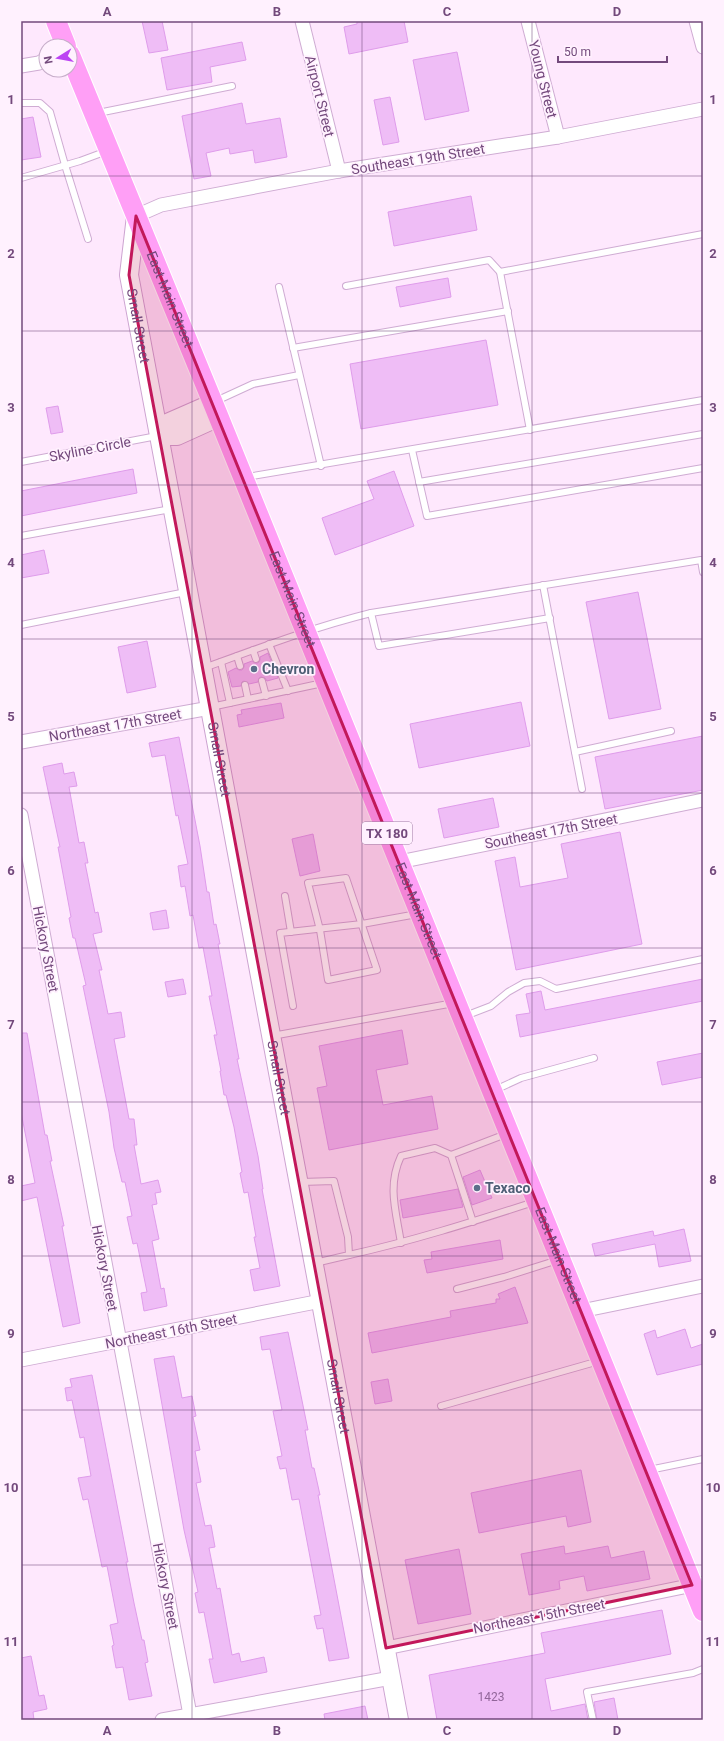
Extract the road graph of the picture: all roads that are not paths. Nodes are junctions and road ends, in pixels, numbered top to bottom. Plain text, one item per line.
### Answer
1 (57, 21) edge
2 (528, 21) edge
3 (696, 21) edge
4 (301, 23) edge
5 (63, 38) edge
6 (703, 47) edge
7 (38, 63) edge
8 (21, 66) edge
9 (78, 74) edge
10 (232, 86) dead end
11 (21, 103) edge
12 (703, 109) edge
13 (94, 113) junction
14 (558, 137) junction
15 (109, 150) junction
16 (65, 165) junction
17 (339, 171) junction
18 (21, 178) edge
19 (136, 216) junction
20 (703, 234) edge
21 (88, 239) dead end
22 (500, 272) junction
23 (279, 286) dead end
24 (346, 286) dead end
25 (508, 311) junction
26 (293, 348) junction
27 (299, 375) junction
28 (703, 400) edge
29 (216, 410) junction
30 (530, 430) junction
31 (703, 434) edge
32 (159, 436) junction
33 (412, 450) junction
34 (21, 462) edge
35 (321, 466) junction
36 (703, 468) edge
37 (243, 478) junction
38 (419, 482) junction
39 (172, 509) junction
40 (21, 536) edge
41 (703, 572) edge
42 (544, 585) junction
43 (188, 591) junction
44 (371, 613) junction
45 (550, 618) junction
46 (21, 625) edge
47 (305, 631) junction
48 (269, 644) junction
49 (253, 650) junction
50 (237, 656) junction
51 (256, 659) dead end
52 (221, 662) junction
53 (240, 666) dead end
54 (202, 669) junction
55 (262, 681) dead end
56 (326, 682) junction
57 (245, 685) dead end
58 (288, 691) junction
59 (266, 696) junction
60 (248, 700) junction
61 (230, 703) junction
62 (210, 708) junction
63 (671, 731) dead end
64 (21, 742) edge
65 (575, 752) junction
66 (582, 789) dead end
67 (703, 800) edge
68 (21, 815) edge
69 (398, 862) junction
70 (285, 896) dead end
71 (420, 913) junction
72 (362, 924) junction
73 (320, 930) junction
74 (292, 932) junction
75 (703, 959) edge
76 (293, 1006) dead end
77 (459, 1010) junction
78 (271, 1036) junction
79 (594, 1058) dead end
80 (491, 1091) junction
81 (509, 1133) junction
82 (450, 1155) junction
83 (298, 1183) junction
84 (536, 1201) junction
85 (473, 1222) junction
86 (401, 1243) junction
87 (349, 1254) junction
88 (559, 1259) junction
89 (314, 1263) junction
90 (703, 1286) edge
91 (457, 1289) dead end
92 (321, 1301) junction
93 (580, 1311) junction
94 (119, 1342) junction
95 (21, 1360) edge
96 (601, 1361) junction
97 (441, 1406) dead end
98 (703, 1459) edge
99 (645, 1470) junction
100 (698, 1584) edge
101 (703, 1611) edge
102 (386, 1648) junction
103 (703, 1669) edge
104 (391, 1678) junction
105 (191, 1718) edge
106 (162, 1720) edge
107 (399, 1720) edge
108 (593, 1720) edge

1 - 5 main road
2 - 14 street, Young Street
3 - 6 street
4 - 17 street, Airport Street
7 - 8 street
9 - 13 main road, East Main Street / TX 180
10 - 13 lane
11 - 16 lane
12 - 14 street, Southeast 19th Street
13 - 15 main road, East Main Street / TX 180
14 - 17 street, Southeast 19th Street
15 - 16 lane
15 - 19 main road, East Main Street / TX 180
16 - 18 lane
16 - 21 lane
17 - 19 street, Southeast 19th Street
19 - 29 main road, East Main Street / TX 180
19 - 32 street, Small Street
20 - 22 lane
22 - 24 lane
22 - 25 lane
23 - 26 lane
25 - 26 lane
25 - 30 lane
26 - 27 lane
27 - 29 lane
27 - 35 lane
28 - 30 lane
29 - 32 street
29 - 37 main road, East Main Street / TX 180
30 - 33 lane
31 - 38 lane
32 - 34 lane, Skyline Circle
32 - 39 street, Small Street
33 - 35 lane
33 - 38 lane
35 - 37 lane
36 - 38 lane
37 - 47 main road, East Main Street / TX 180
39 - 40 lane
39 - 43 street, Small Street
41 - 42 lane
42 - 44 lane
42 - 45 lane
43 - 46 lane
43 - 54 street, Small Street
44 - 45 lane
44 - 47 lane
45 - 65 lane
47 - 48 lane
47 - 56 main road, East Main Street / TX 180
48 - 49 lane
48 - 58 lane
49 - 50 lane
49 - 51 lane
50 - 52 lane
50 - 53 lane
52 - 54 lane
52 - 61 lane
54 - 62 street, Small Street
55 - 59 lane
56 - 58 lane
56 - 69 main road, East Main Street / TX 180
57 - 60 lane
58 - 59 lane
59 - 60 lane
60 - 61 lane
61 - 62 lane
62 - 64 street, Northeast 17th Street
62 - 78 street, Small Street
63 - 65 lane
65 - 66 lane
67 - 69 street, Southeast 17th Street
68 - 94 street, Hickory Street
69 - 71 main road, East Main Street / TX 180
70 - 74 lane
71 - 72 lane
71 - 77 main road, East Main Street / TX 180
72 - 73 lane
72 - 73 lane
72 - 73 lane
73 - 74 lane
74 - 76 lane
75 - 77 lane
77 - 78 lane
77 - 80 main road, East Main Street / TX 180
78 - 83 street, Small Street
79 - 80 lane
80 - 81 main road, East Main Street / TX 180
81 - 82 lane
81 - 84 main road, East Main Street / TX 180
82 - 85 lane
82 - 86 lane
83 - 87 lane
83 - 89 street, Small Street
84 - 85 lane
84 - 88 main road, East Main Street / TX 180
85 - 86 lane
86 - 87 lane
87 - 89 lane
88 - 91 lane
88 - 93 main road, East Main Street / TX 180
89 - 92 street, Small Street
90 - 93 street
92 - 94 street, Northeast 16th Street
92 - 102 street, Small Street
93 - 96 main road, East Main Street / TX 180
94 - 95 street, Northeast 16th Street
94 - 105 street, Hickory Street
96 - 97 lane
96 - 99 main road, East Main Street / TX 180
98 - 99 lane
99 - 100 main road, East Main Street / TX 180
100 - 101 main road, East Main Street / TX 180
100 - 102 street, Northeast 15th Street
102 - 104 street, Small Street
103 - 108 lane
104 - 105 street
104 - 107 street, Small Street
105 - 106 street

